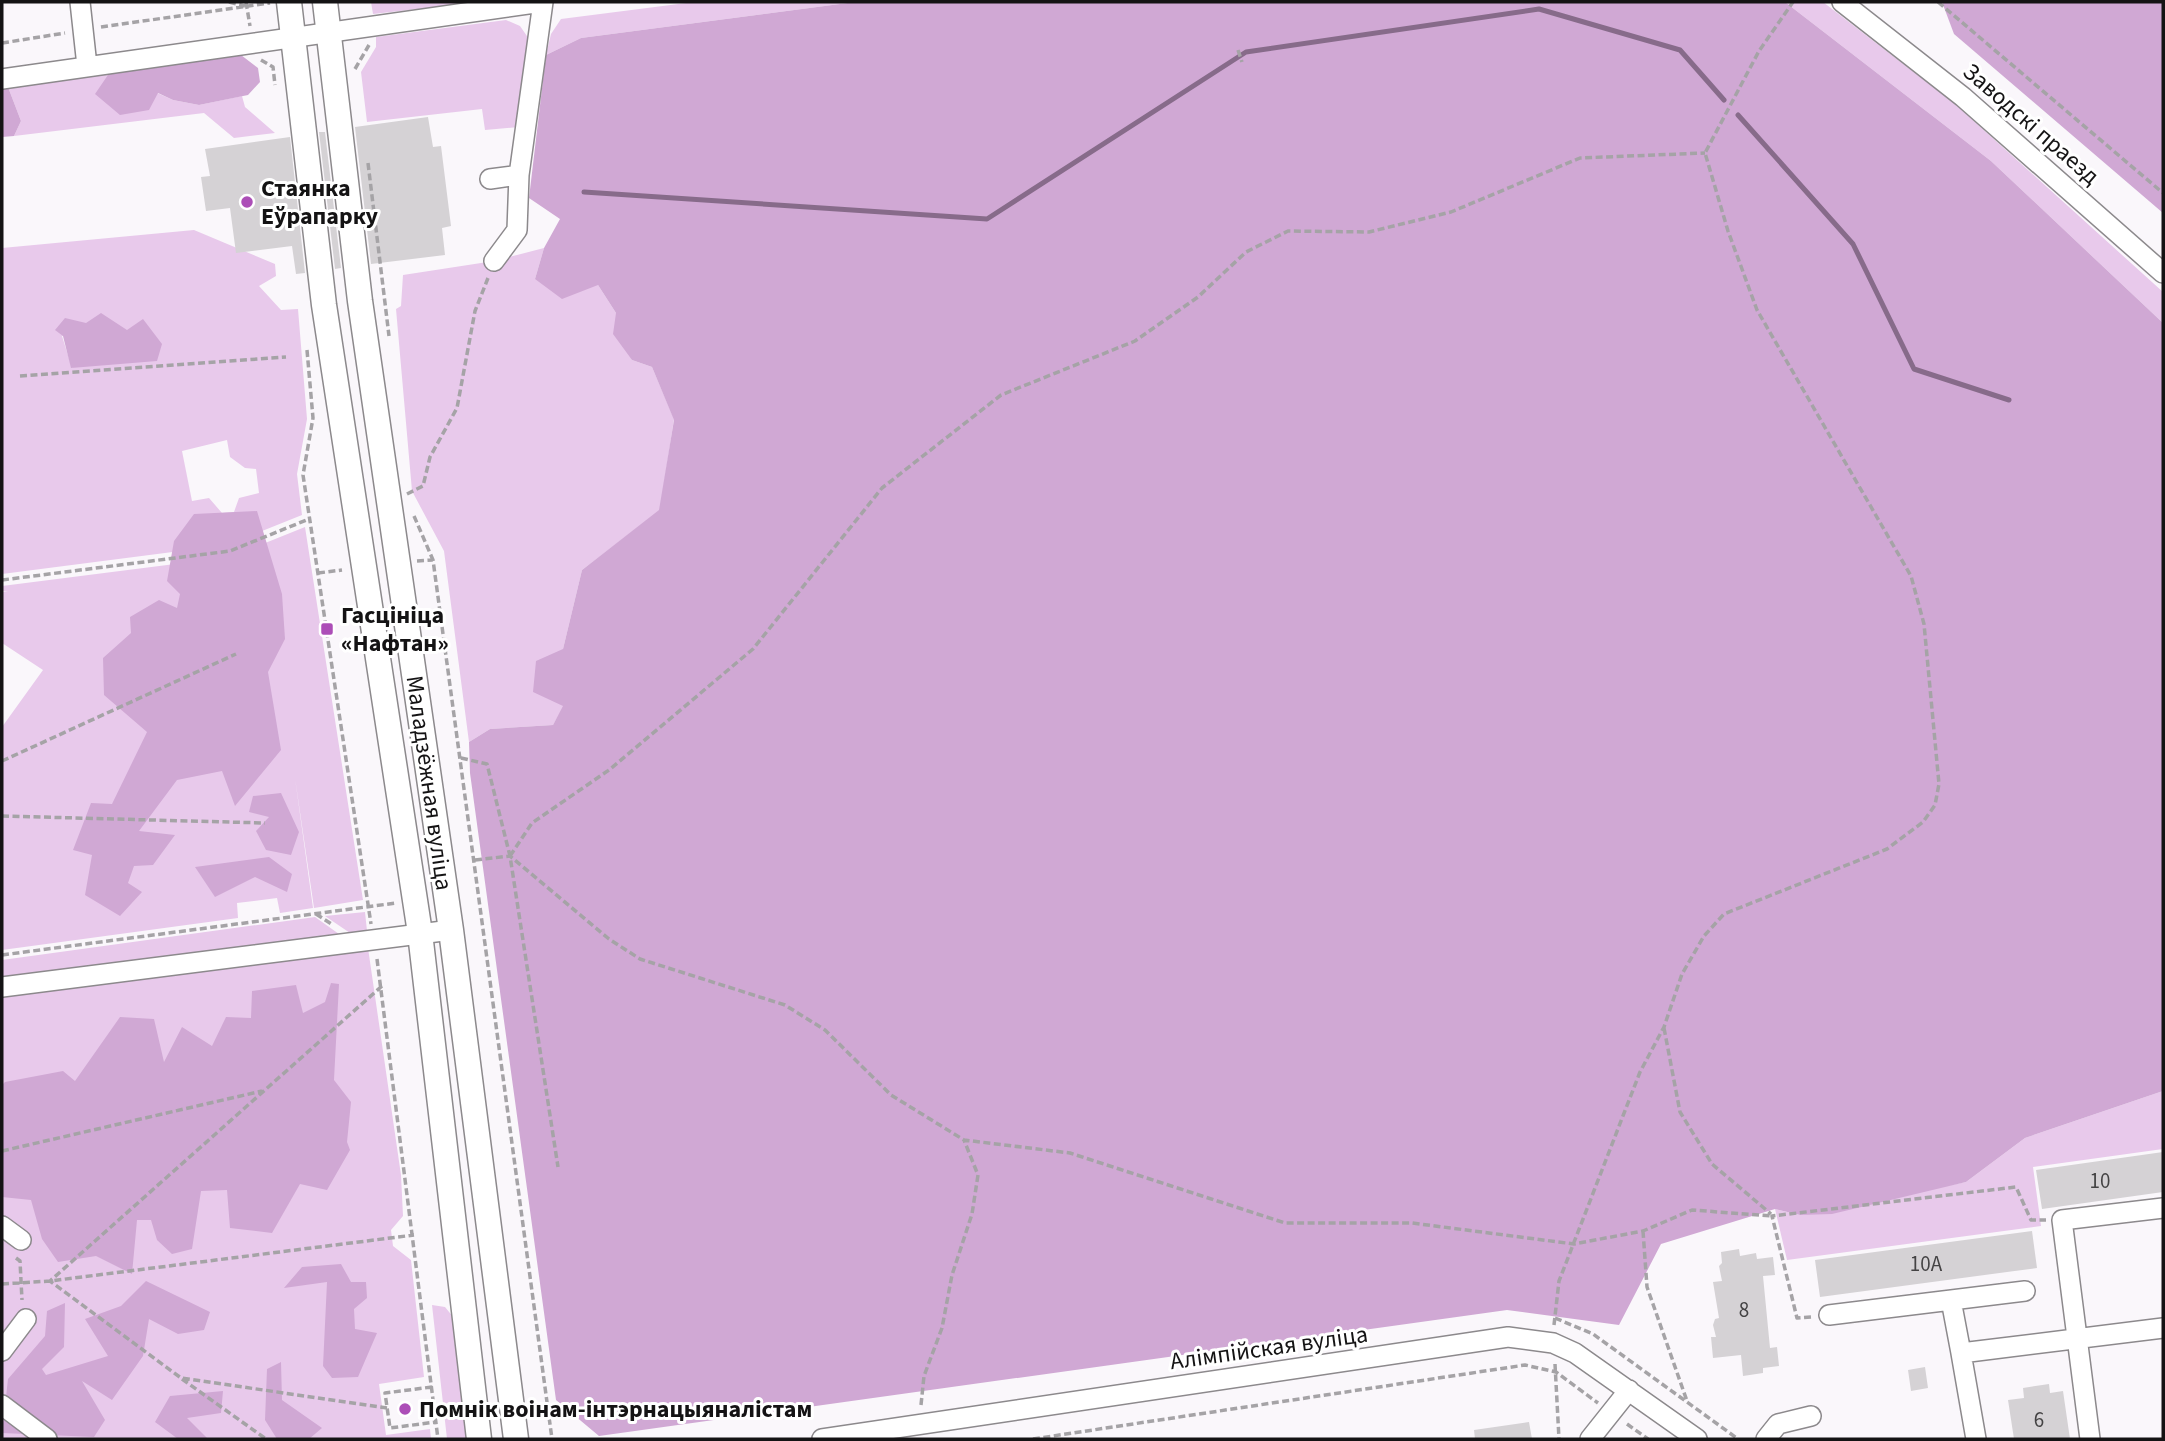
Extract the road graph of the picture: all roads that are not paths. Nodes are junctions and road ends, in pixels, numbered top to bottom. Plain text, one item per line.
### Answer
1 (79, 2) edge
2 (289, 2) edge
3 (325, 2) edge
4 (543, 2) edge
5 (1842, 2) edge
6 (1866, 9) edge
7 (327, 30) junction
8 (292, 36) junction
9 (87, 65) junction
10 (2, 79) edge
11 (519, 174) junction
12 (490, 179) dead end
13 (494, 261) road end
14 (2163, 273) edge
15 (451, 930) junction
16 (420, 933) junction
17 (2, 987) edge
18 (2163, 1208) edge
19 (2, 1226) edge
20 (16, 1247) road end
21 (2025, 1292) dead end
22 (1951, 1300) junction
23 (21, 1314) road end
24 (1829, 1315) road end
25 (2163, 1328) edge
26 (2077, 1339) junction
27 (2, 1351) edge
28 (1961, 1353) junction
29 (1629, 1390) junction
30 (6, 1411) edge
31 (1811, 1416) dead end
32 (921, 1432) edge
33 (47, 1439) edge
34 (479, 1439) edge
35 (516, 1439) edge
36 (822, 1439) edge
37 (1590, 1439) edge
38 (1697, 1439) edge
39 (1766, 1439) edge
40 (1976, 1439) edge
41 (2090, 1439) edge

1 - 9 street
2 - 8 main road, Маладзёжная вуліца
3 - 7 main road, Маладзёжная вуліца
4 - 7 street
4 - 11 street
5 - 6 street, Заводскі праезд
6 - 14 street, Заводскі праезд
7 - 8 street
7 - 15 main road, Маладзёжная вуліца
8 - 9 street
8 - 16 main road, Маладзёжная вуліца
9 - 10 street
11 - 12 street
11 - 13 street
15 - 16 street
15 - 35 main road, Маладзёжная вуліца
16 - 17 street
16 - 34 main road, Маладзёжная вуліца
18 - 26 street
19 - 20 street
21 - 22 street
22 - 24 street
22 - 28 street
23 - 27 street
25 - 26 street
26 - 28 street
26 - 41 street
28 - 40 street
29 - 32 street, Алімпійская вуліца
29 - 37 street
29 - 38 street, Алімпійская вуліца
30 - 33 street
31 - 39 street
32 - 36 street, Алімпійская вуліца

